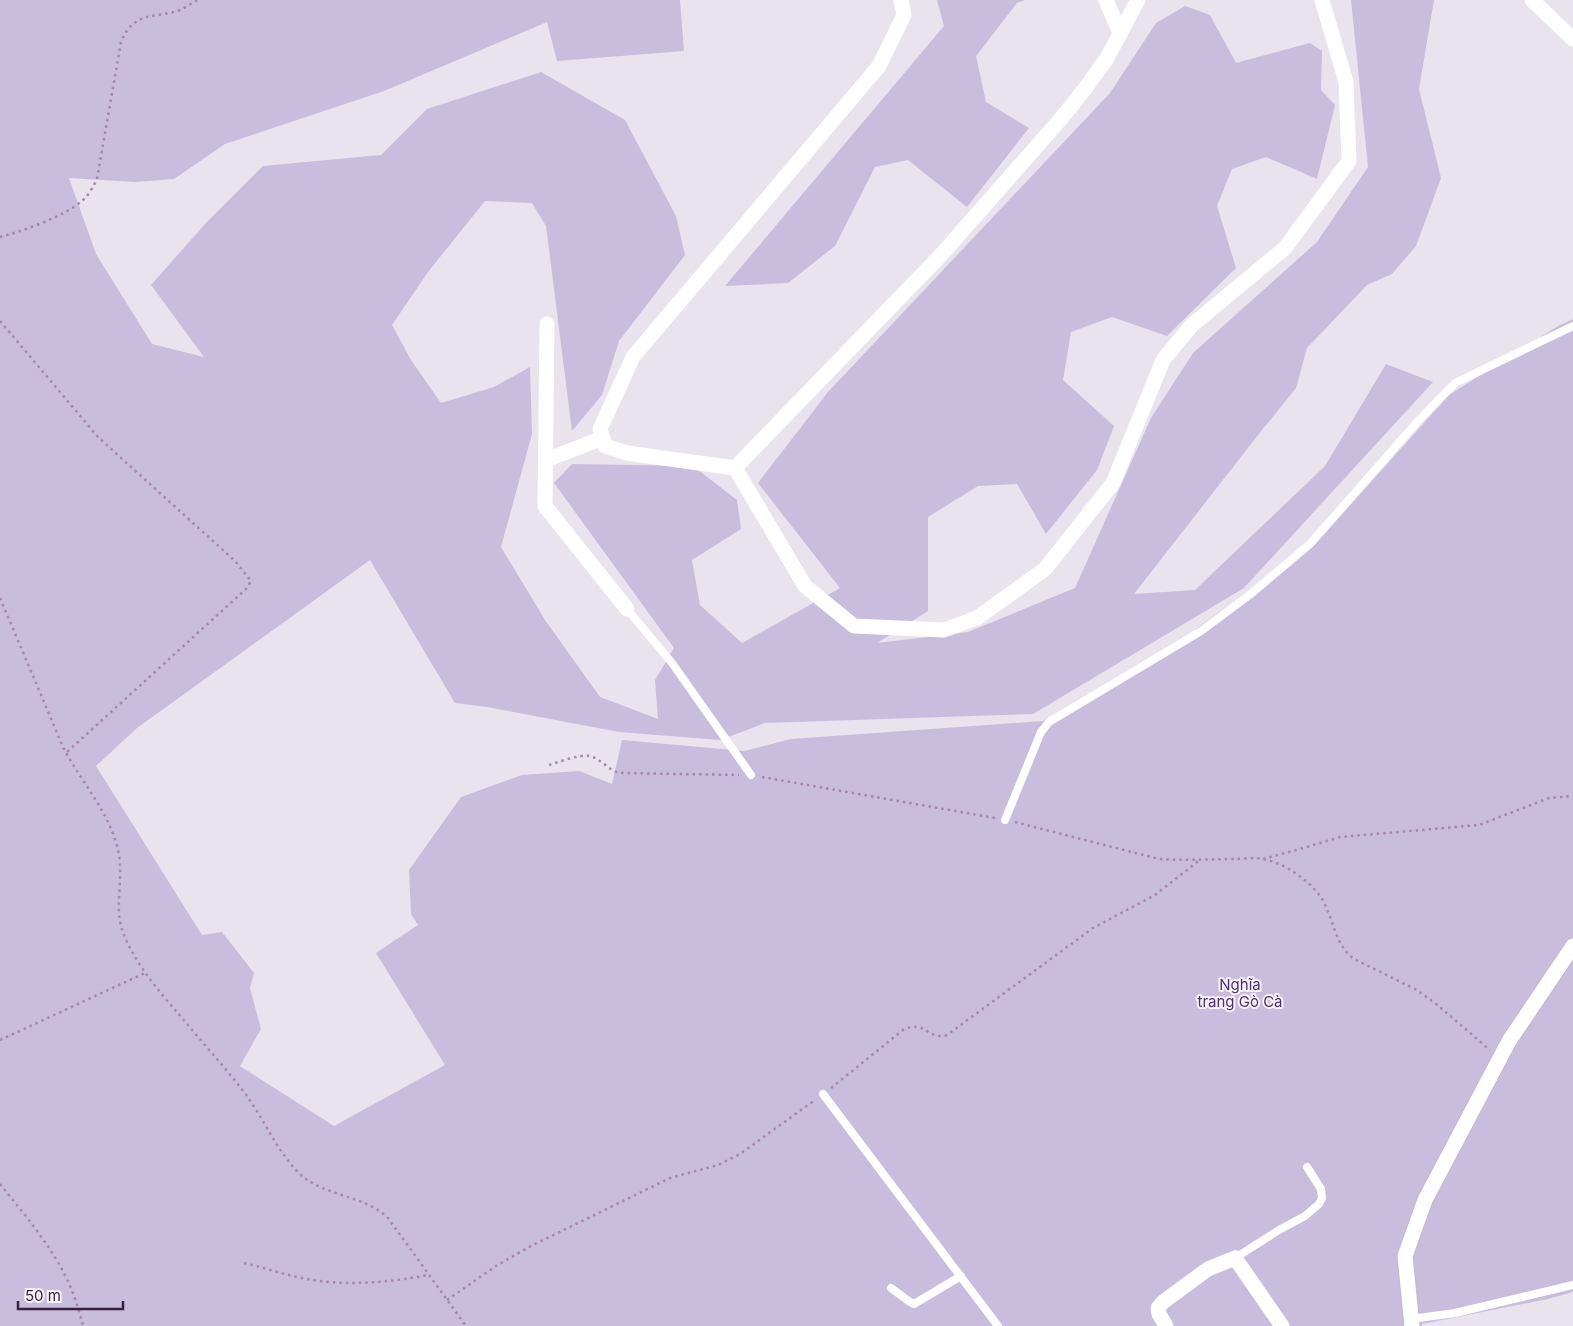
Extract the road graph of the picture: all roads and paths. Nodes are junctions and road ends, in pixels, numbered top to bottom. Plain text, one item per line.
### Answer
1 (198, 0) edge
2 (901, 0) edge
3 (1106, 0) edge
4 (1138, 0) edge
5 (1322, 0) edge
6 (1532, 0) edge
7 (1120, 33) junction
8 (1573, 39) edge
9 (0, 237) edge
10 (0, 321) edge
11 (547, 324) dead end
12 (1573, 326) edge
13 (603, 438) junction
14 (546, 460) junction
15 (735, 468) junction
16 (0, 598) edge
17 (626, 609) joint
18 (66, 753) junction
19 (549, 765) dead end
20 (751, 775) junction
21 (1573, 796) edge
22 (1005, 820) junction
23 (1262, 859) junction
24 (1573, 946) edge
25 (145, 973) junction
26 (0, 1040) edge
27 (1501, 1059) junction
28 (823, 1094) dead end
29 (1307, 1167) dead end
30 (0, 1184) edge
31 (1235, 1258) junction
32 (244, 1262) dead end
33 (429, 1275) junction
34 (961, 1276) junction
35 (1573, 1285) edge
36 (891, 1288) dead end
37 (1411, 1322) edge
38 (83, 1326) edge
39 (466, 1326) edge
40 (998, 1326) edge
41 (1166, 1326) edge
42 (1282, 1326) edge

1 - 9 path
2 - 13 street
3 - 7 street
4 - 7 street
5 - 15 street
6 - 8 street
7 - 15 street
10 - 18 path
11 - 14 street
12 - 22 lane
13 - 14 street
13 - 15 street
14 - 17 street
16 - 18 path
17 - 20 lane
18 - 25 path
19 - 20 path
20 - 22 path
21 - 23 path
22 - 23 path
23 - 27 path
24 - 27 street
25 - 26 path
25 - 33 path
27 - 37 street
28 - 34 lane
29 - 31 lane
30 - 38 path
31 - 41 street
31 - 42 street
32 - 33 path
33 - 39 path
34 - 36 lane
34 - 40 lane
35 - 37 lane

